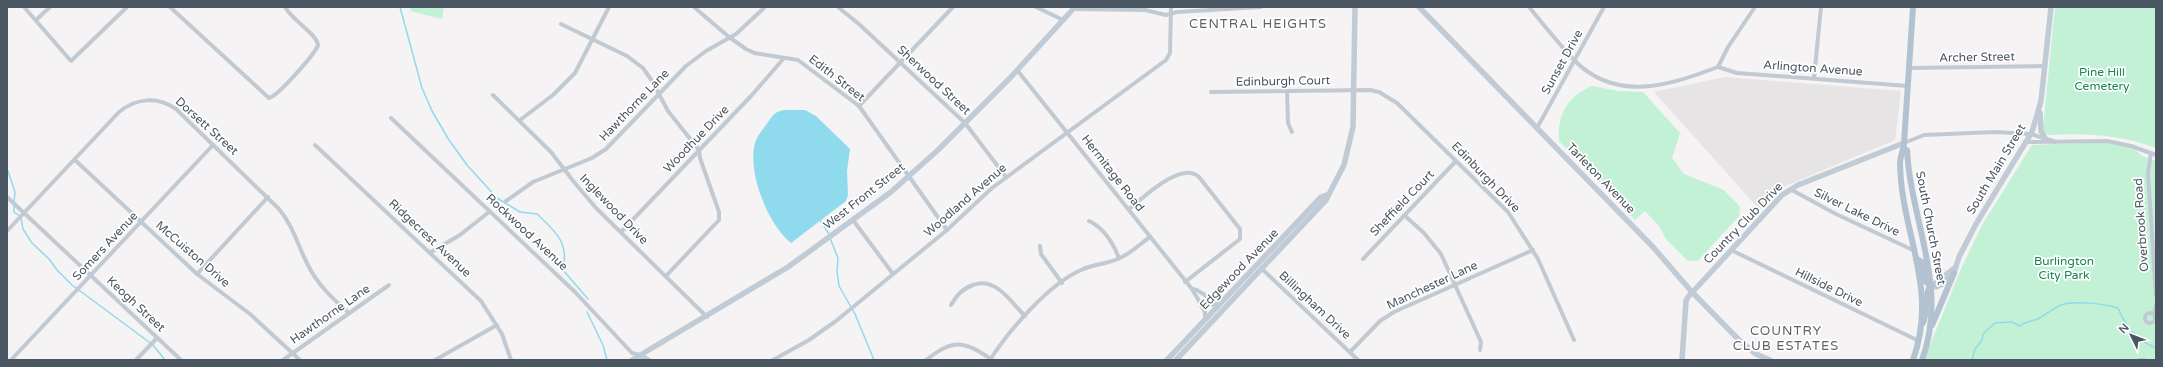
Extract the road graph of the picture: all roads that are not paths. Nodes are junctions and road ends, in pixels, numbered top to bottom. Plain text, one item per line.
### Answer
1 (24, 7) edge
2 (50, 7) edge
3 (127, 7) edge
4 (170, 7) edge
5 (285, 7) edge
6 (609, 7) edge
7 (694, 7) edge
8 (765, 7) edge
9 (838, 7) edge
10 (953, 7) edge
11 (1036, 7) edge
12 (1171, 7) edge
13 (1261, 7) edge
14 (1355, 7) edge
15 (1419, 7) edge
16 (1530, 7) edge
17 (1604, 7) edge
18 (1755, 7) edge
19 (1821, 7) edge
20 (1913, 7) edge
21 (2051, 7) edge
22 (1075, 8) edge
23 (1171, 14) junction
24 (36, 20) junction
25 (1063, 20) junction
26 (561, 24) dead end
27 (729, 37) junction
28 (593, 40) junction
29 (784, 58) junction
30 (1574, 60) junction
31 (900, 63) junction
32 (2044, 66) junction
33 (1718, 67) junction
34 (1910, 68) junction
35 (1018, 70) junction
36 (1814, 78) junction
37 (1908, 86) junction
38 (1355, 90) junction
39 (1287, 91) junction
40 (1211, 92) dead end
41 (659, 94) junction
42 (493, 95) dead end
43 (859, 106) junction
44 (2040, 107) junction
45 (391, 118) dead end
46 (520, 120) junction
47 (965, 123) junction
48 (1537, 128) junction
49 (1068, 132) junction
50 (1292, 132) dead end
51 (2031, 134) junction
52 (2045, 138) junction
53 (2026, 142) junction
54 (2056, 142) junction
55 (213, 145) junction
56 (316, 145) dead end
57 (1904, 146) junction
58 (699, 150) junction
59 (2154, 154) edge
60 (75, 160) junction
61 (1456, 161) junction
62 (564, 168) junction
63 (908, 177) junction
64 (1006, 177) junction
65 (1790, 189) junction
66 (1328, 195) junction
67 (7, 197) edge
68 (268, 198) junction
69 (506, 201) dead end
70 (1129, 210) junction
71 (489, 212) junction
72 (24, 213) junction
73 (1404, 215) junction
74 (853, 220) junction
75 (1089, 221) dead end
76 (141, 222) junction
77 (947, 230) junction
78 (7, 231) edge
79 (621, 232) junction
80 (1150, 237) junction
81 (1040, 246) dead end
82 (1533, 250) junction
83 (1731, 250) junction
84 (1916, 251) junction
85 (431, 252) junction
86 (1120, 258) junction
87 (1363, 259) dead end
88 (1917, 259) junction
89 (1258, 264) junction
90 (1262, 269) junction
91 (1955, 270) junction
92 (197, 274) junction
93 (893, 274) junction
94 (91, 275) junction
95 (666, 276) junction
96 (1062, 282) junction
97 (1185, 282) junction
98 (1457, 284) junction
99 (389, 285) dead end
100 (1932, 285) junction
101 (1192, 289) junction
102 (1692, 292) junction
103 (2156, 296) edge
104 (1199, 301) junction
105 (1216, 302) junction
106 (1226, 303) junction
107 (951, 305) dead end
108 (2156, 305) edge
109 (349, 313) junction
110 (2154, 314) dead end
111 (1025, 316) junction
112 (707, 317) junction
113 (1206, 319) junction
114 (497, 325) junction
115 (1922, 326) junction
116 (1930, 330) junction
117 (157, 338) junction
118 (1574, 340) dead end
119 (1919, 341) junction
120 (1480, 350) dead end
121 (1350, 352) junction
122 (293, 353) junction
123 (640, 356) junction
124 (991, 359) edge
125 (11, 360) edge
126 (136, 360) edge
127 (181, 360) edge
128 (283, 360) edge
129 (300, 360) edge
130 (434, 360) edge
131 (511, 360) edge
132 (632, 360) edge
133 (648, 360) edge
134 (773, 360) edge
135 (926, 360) edge
136 (1167, 360) edge
137 (1176, 360) edge
138 (1358, 360) edge
139 (1682, 360) edge
140 (1770, 360) edge
141 (1913, 360) edge
142 (1922, 360) edge
143 (2140, 360) edge
144 (2145, 360) edge

1 - 24 street
2 - 24 street
3 - 24 street
4 - 5 street
6 - 28 street
7 - 27 street, Edith Street
8 - 27 street, Hawthorne Lane
9 - 31 street, Sherwood Street
10 - 31 street
11 - 25 street
12 - 23 street, Woodland Avenue
13 - 23 street
14 - 38 street, Edgewood Avenue
15 - 48 street, Tarleton Avenue
16 - 30 street
17 - 30 street, Sunset Drive
18 - 33 street
19 - 36 street
20 - 34 main road, South Church Street
21 - 32 street, South Main Street
22 - 23 street
22 - 25 street, West Front Street
23 - 49 street, Woodland Avenue
25 - 35 street, West Front Street
26 - 28 street
27 - 29 street, Edith Street
27 - 41 street, Hawthorne Lane
28 - 41 street
28 - 46 street
29 - 43 street, Edith Street
29 - 58 street, Woodhue Drive
30 - 33 street
30 - 48 street, Sunset Drive
31 - 43 street
31 - 47 street, Sherwood Street
32 - 34 street, Archer Street
32 - 44 street, South Main Street
33 - 36 street, Arlington Avenue
34 - 37 main road, South Church Street
35 - 47 street, West Front Street
35 - 49 street, Hermitage Road
36 - 37 street, Arlington Avenue
37 - 57 main road, South Church Street
38 - 39 street, Edinburgh Court
38 - 61 street, Edinburgh Drive
38 - 66 street, Edgewood Avenue
39 - 40 street, Edinburgh Court
39 - 50 street
41 - 58 street
41 - 62 street, Hawthorne Lane
42 - 46 street, Inglewood Drive
43 - 63 street, Edith Street
44 - 51 street, South Main Street
44 - 52 street
45 - 71 street, Rockwood Avenue
46 - 62 street, Inglewood Drive
47 - 63 street, West Front Street
47 - 64 street, Sherwood Street
48 - 102 street, Tarleton Avenue
49 - 64 street, Woodland Avenue
49 - 70 street, Hermitage Road
51 - 52 street
51 - 53 street, South Main Street
51 - 57 street
52 - 54 street
53 - 54 street
53 - 91 street, South Main Street
54 - 59 street
55 - 60 street, Dorsett Street
55 - 68 street, Dorsett Street
55 - 76 street, Somers Avenue
56 - 85 street, Ridgecrest Avenue
57 - 65 street, Country Club Drive
57 - 84 main road, South Church Street
57 - 100 main road, South Church Street
58 - 79 street, Woodhue Drive
58 - 95 street
59 - 103 street, Overbrook Road
60 - 72 street, Dorsett Street
60 - 76 street, McCuiston Drive
61 - 73 street, Sheffield Court
61 - 82 street, Edinburgh Drive
62 - 69 street, Hawthorne Lane
62 - 79 street, Inglewood Drive
63 - 74 street, West Front Street
63 - 77 street, Edith Street
64 - 77 street, Woodland Avenue
65 - 83 street, Country Club Drive
65 - 84 street, Silver Lake Drive
66 - 89 street, Edgewood Avenue
66 - 90 street, Edgewood Avenue
67 - 72 street, Keogh Street
68 - 92 street
68 - 109 street, Dorsett Street
70 - 80 street, Hermitage Road
70 - 97 street
71 - 85 street
71 - 123 street, Rockwood Avenue
72 - 78 street, Dorsett Street
72 - 94 street, Keogh Street
73 - 87 street, Sheffield Court
73 - 98 street
74 - 93 street
74 - 112 street, West Front Street
75 - 86 street
76 - 92 street, McCuiston Drive
76 - 94 street, Somers Avenue
77 - 93 street, Woodland Avenue
79 - 95 street, Inglewood Drive
80 - 86 street
80 - 97 street, Hermitage Road
81 - 96 street
82 - 98 street, Manchester Lane
82 - 118 street, Edinburgh Drive
83 - 102 street, Country Club Drive
83 - 119 street, Hillside Drive
84 - 88 main road, South Church Street
85 - 114 street, Ridgecrest Avenue
86 - 96 street
88 - 100 main road
88 - 115 main road, South Church Street
89 - 90 street, Billingham Drive
89 - 106 street, Edgewood Avenue
90 - 106 street, Edgewood Avenue
90 - 121 street, Billingham Drive
91 - 100 street, South Main Street
91 - 116 main road
92 - 122 street, McCuiston Drive
93 - 134 street, Woodland Avenue
94 - 117 street, Keogh Street
94 - 125 street, Somers Avenue
95 - 112 street, Inglewood Drive
96 - 111 street
97 - 101 street, Hermitage Road
98 - 120 street
98 - 121 street, Manchester Lane
99 - 109 street, Hawthorne Lane
100 - 115 main road
100 - 116 main road, South Church Street
101 - 104 street, Hermitage Road
101 - 105 street, Hermitage Road
102 - 139 street, Country Club Drive
102 - 140 street, Tarleton Avenue
104 - 105 street
104 - 113 street, Hermitage Road
105 - 106 street
106 - 113 street, Edgewood Avenue
106 - 137 street, Edgewood Avenue
107 - 111 street
108 - 110 street
109 - 122 street, Hawthorne Lane
111 - 124 street
112 - 123 street, West Front Street
113 - 136 street, Edgewood Avenue
114 - 130 street
114 - 131 street, Ridgecrest Avenue
115 - 119 main road, South Church Street
116 - 142 main road, South Church Street
117 - 126 street
117 - 127 street, Keogh Street
119 - 141 main road, South Church Street
121 - 138 street, Billingham Drive
122 - 128 street, Hawthorne Lane
122 - 129 street, McCuiston Drive
123 - 132 street, West Front Street
123 - 133 street, Rockwood Avenue
124 - 135 street
143 - 144 street

